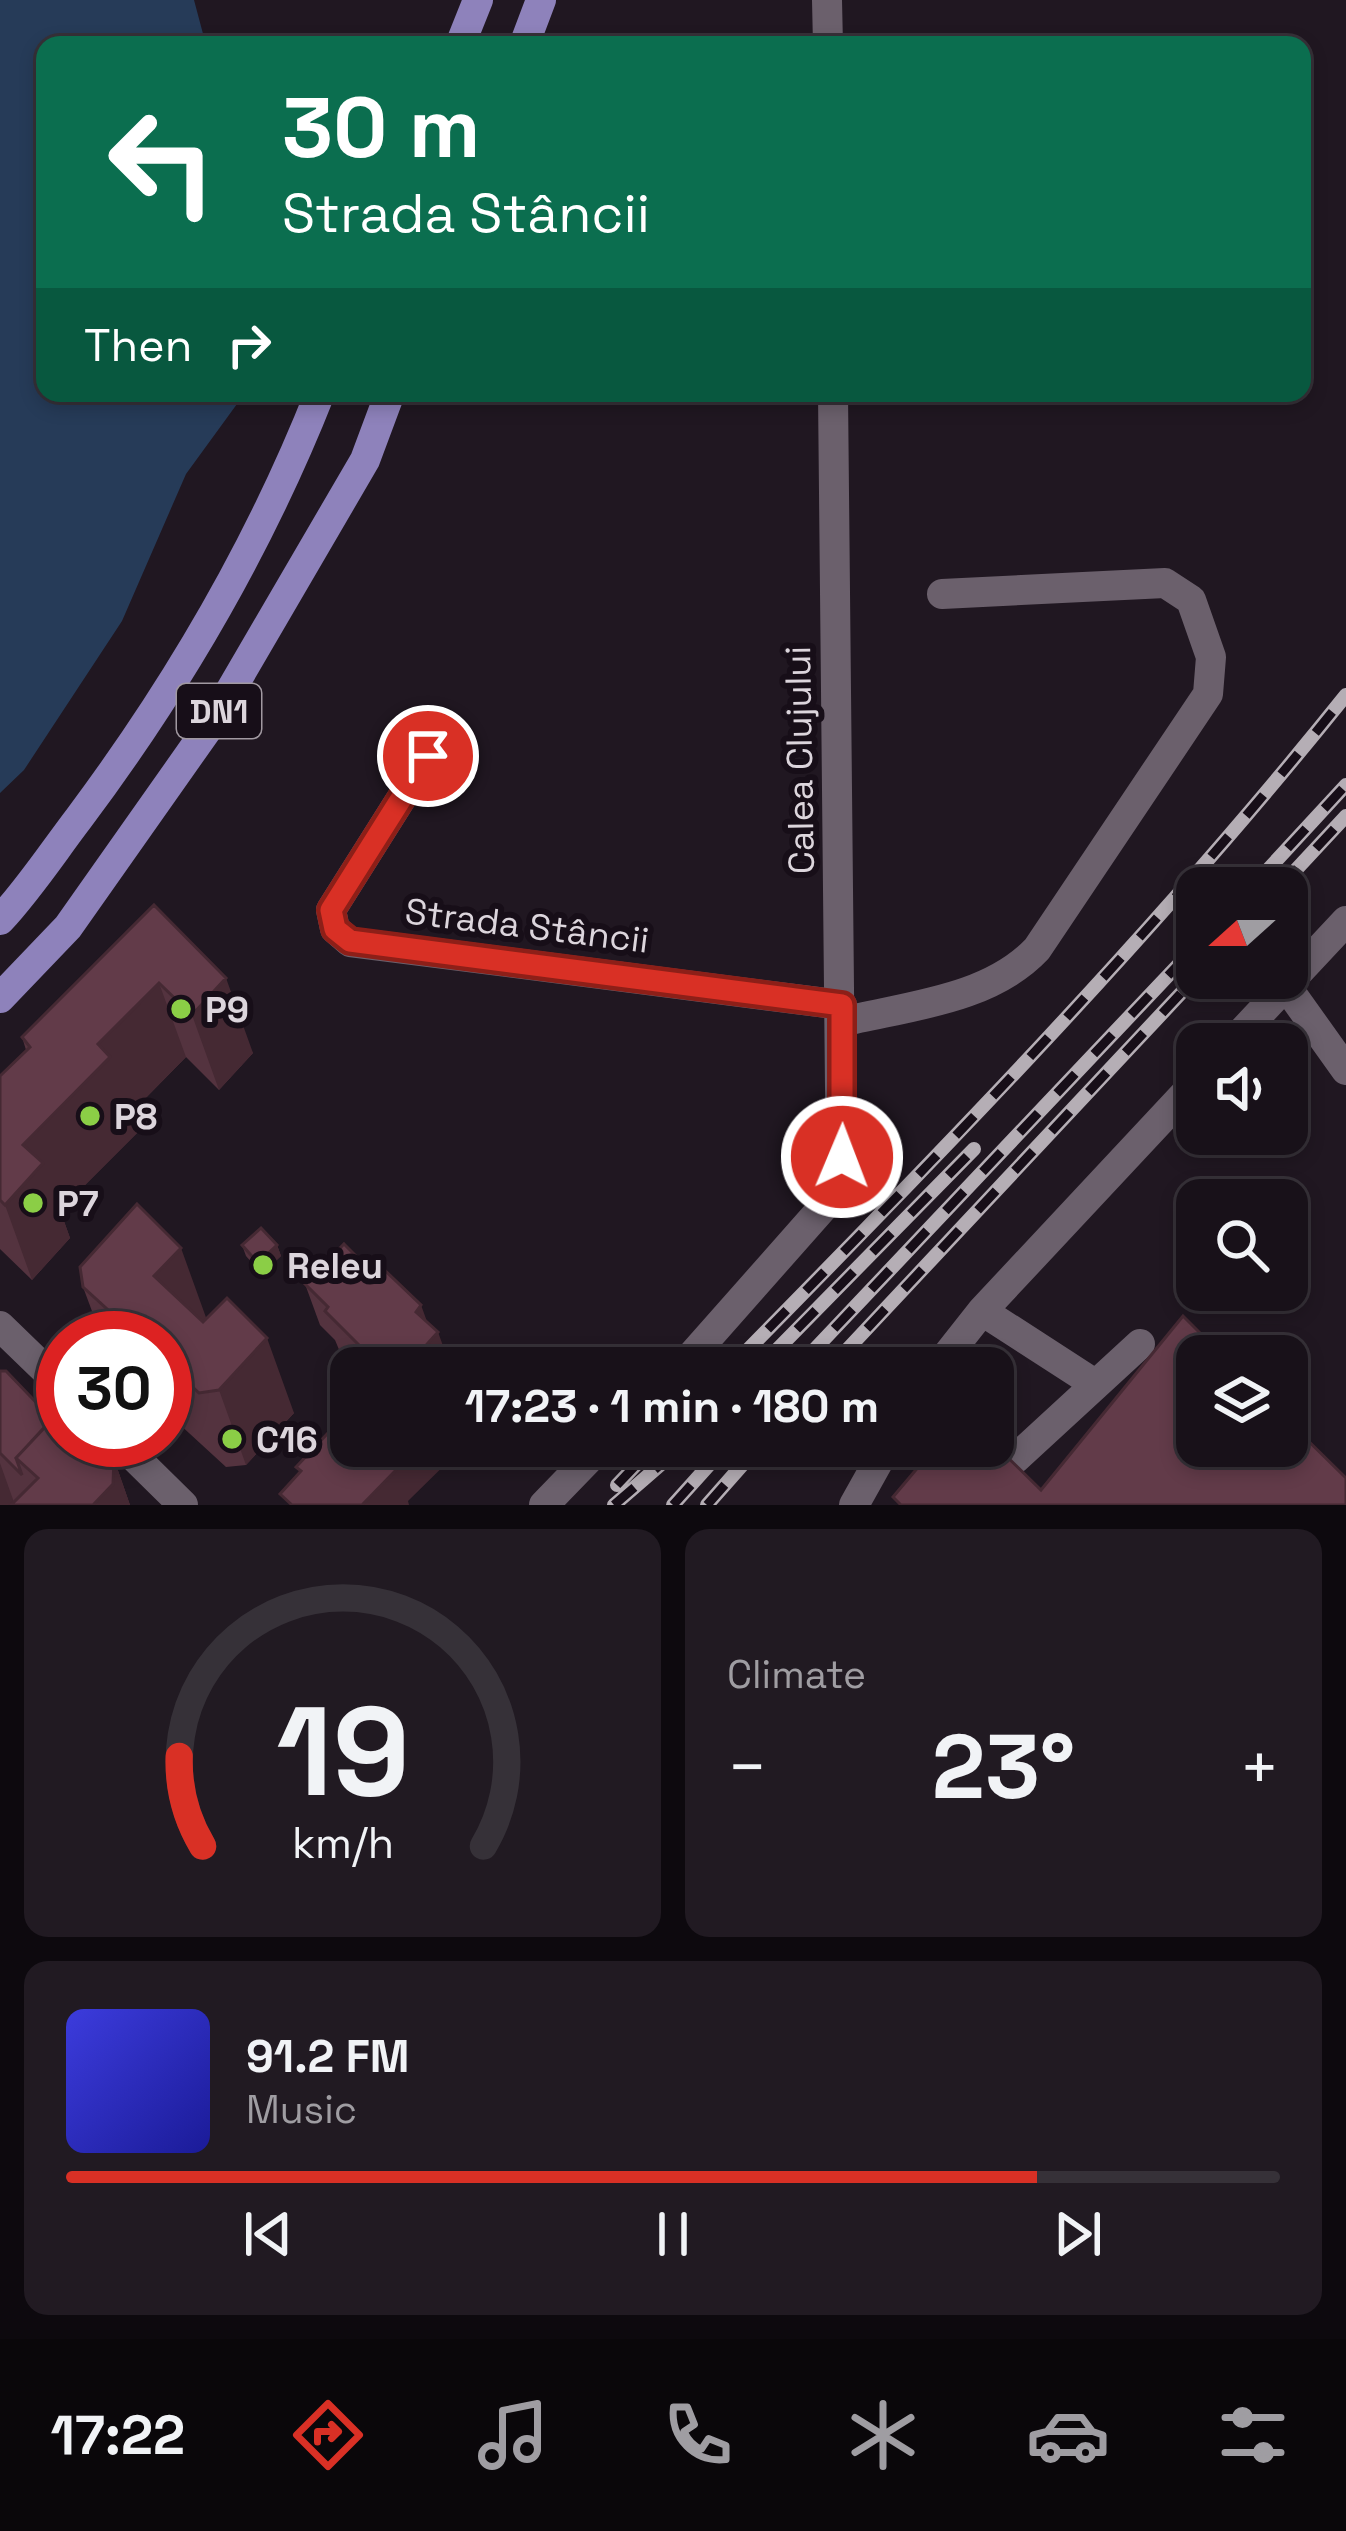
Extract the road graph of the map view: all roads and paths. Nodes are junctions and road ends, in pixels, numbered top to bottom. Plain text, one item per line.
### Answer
1 (478, 0) edge
2 (541, 0) edge
3 (827, 0) edge
4 (464, 36) edge
5 (527, 36) edge
6 (828, 36) edge
7 (317, 402) edge
8 (388, 402) edge
9 (833, 402) edge
10 (943, 595) dead end
11 (428, 756) dead end
12 (0, 920) edge
13 (1346, 920) edge
14 (1308, 962) edge
15 (0, 998) edge
16 (1274, 999) edge
17 (1295, 999) edge
18 (842, 1013) junction
19 (1252, 1023) edge
20 (1346, 1070) edge
21 (1176, 1103) edge
22 (982, 1311) junction
23 (0, 1326) edge
24 (1139, 1344) dead end
25 (700, 1347) edge
26 (954, 1347) edge
27 (36, 1361) edge
28 (1094, 1384) junction
29 (1015, 1459) edge
30 (144, 1467) edge
31 (581, 1467) edge
32 (875, 1467) edge
33 (183, 1505) edge
34 (544, 1505) edge
35 (854, 1505) edge

1 - 4 main road
2 - 5 main road
3 - 6 street
7 - 12 main road, DN1
8 - 15 main road, DN1
9 - 18 street, Calea Clujului
10 - 18 street
11 - 18 street, Strada Stâncii
13 - 14 street
16 - 19 street
17 - 20 street
18 - 25 street, Calea Clujului
21 - 22 street
22 - 26 street
22 - 28 street
23 - 27 street
24 - 28 street
28 - 29 street
30 - 33 street
31 - 34 street
32 - 35 street

